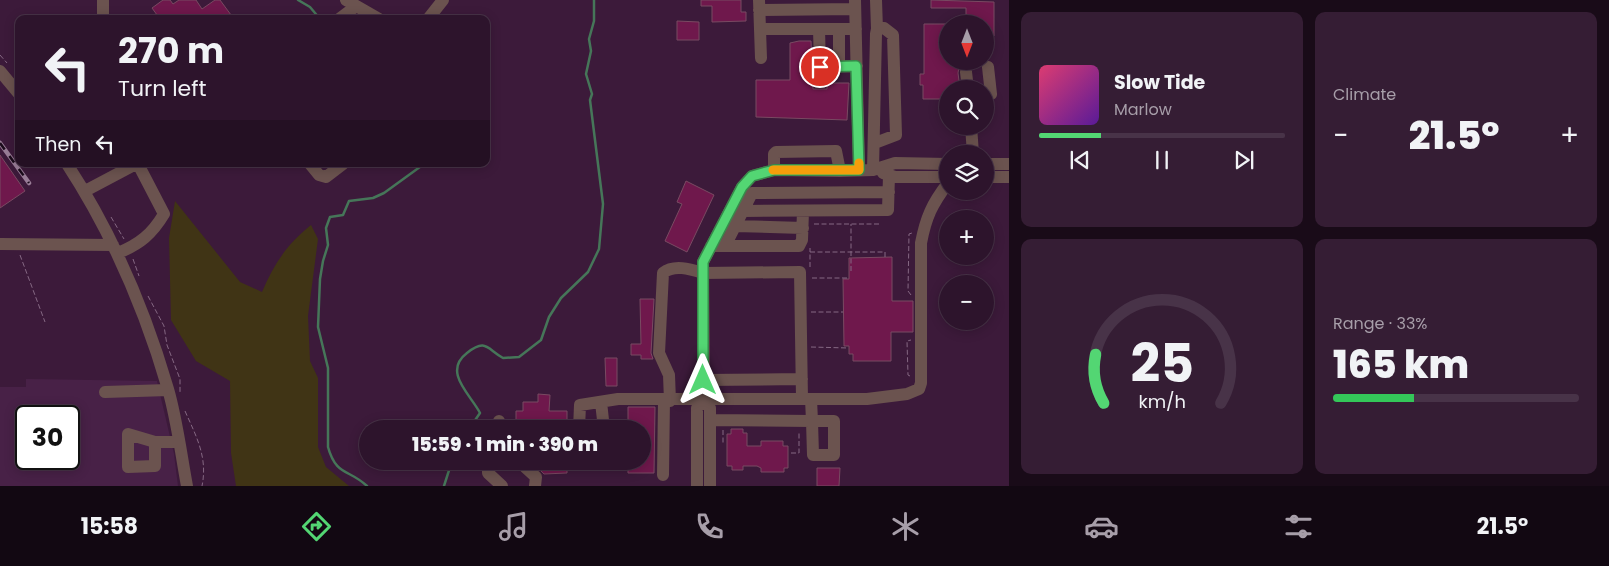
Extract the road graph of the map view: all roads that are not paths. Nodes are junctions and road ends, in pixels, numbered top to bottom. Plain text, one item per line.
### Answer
1 (103, 0) edge
2 (443, 0) edge
3 (876, 0) edge
4 (350, 3) edge
5 (759, 5) edge
6 (855, 5) edge
7 (102, 15) edge
8 (342, 15) edge
9 (374, 15) edge
10 (431, 15) edge
11 (760, 29) junction
12 (819, 29) junction
13 (856, 29) junction
14 (838, 30) junction
15 (876, 31) junction
16 (761, 58) dead end
17 (856, 66) junction
18 (839, 67) junction
19 (0, 71) edge
20 (966, 72) dead end
21 (967, 80) edge
22 (15, 89) edge
23 (875, 143) junction
24 (939, 164) edge
25 (994, 164) edge
26 (1009, 164) edge
27 (69, 167) edge
28 (131, 167) edge
29 (139, 167) edge
30 (312, 167) edge
31 (339, 167) edge
32 (774, 170) junction
33 (806, 170) junction
34 (859, 170) junction
35 (873, 170) junction
36 (840, 171) junction
37 (889, 175) junction
38 (939, 177) edge
39 (994, 177) edge
40 (1009, 177) edge
41 (85, 191) junction
42 (888, 192) junction
43 (806, 193) junction
44 (939, 195) edge
45 (743, 211) junction
46 (805, 218) junction
47 (735, 226) junction
48 (0, 244) edge
49 (711, 246) junction
50 (725, 246) junction
51 (115, 249) junction
52 (703, 273) junction
53 (802, 379) junction
54 (703, 380) junction
55 (168, 390) junction
56 (105, 392) dead end
57 (704, 399) junction
58 (806, 399) junction
59 (667, 400) junction
60 (601, 402) junction
61 (579, 420) edge
62 (603, 420) edge
63 (710, 420) junction
64 (155, 442) dead end
65 (179, 442) junction
66 (488, 470) edge
67 (528, 470) edge
68 (663, 475) dead end
69 (187, 486) edge
70 (502, 486) edge
71 (534, 486) edge
72 (697, 486) edge
73 (710, 486) edge

1 - 7 street
2 - 10 street
3 - 15 street
4 - 8 street
4 - 9 street
5 - 6 street
5 - 11 street
6 - 13 street
11 - 12 street
11 - 16 street
12 - 14 street
12 - 18 street
13 - 14 street
13 - 17 street
14 - 18 street
15 - 23 street
15 - 23 street
17 - 18 street
17 - 34 street
19 - 22 street
20 - 21 street
23 - 35 street
24 - 35 street
25 - 26 street
27 - 41 street
28 - 41 street
29 - 51 street
30 - 31 street
32 - 33 street
32 - 36 street
32 - 49 street
33 - 36 street
33 - 43 street
34 - 35 street
34 - 36 street
35 - 37 street
37 - 38 street
37 - 42 street
39 - 40 street
41 - 51 street
42 - 43 street
42 - 46 street
43 - 45 street
43 - 46 street
44 - 58 street
45 - 46 street
45 - 47 street
46 - 47 street
46 - 50 street
47 - 50 street
48 - 51 street
49 - 50 street
49 - 52 street
51 - 55 street
52 - 53 street
52 - 54 street
52 - 59 street
53 - 54 street
53 - 58 street
54 - 57 street
55 - 56 street
55 - 65 street
57 - 58 street
57 - 59 street
57 - 63 street
57 - 72 street
58 - 63 street
59 - 60 street
59 - 68 street
60 - 61 street
60 - 62 street
63 - 73 street
64 - 65 street
65 - 69 street
66 - 70 street
67 - 71 street

